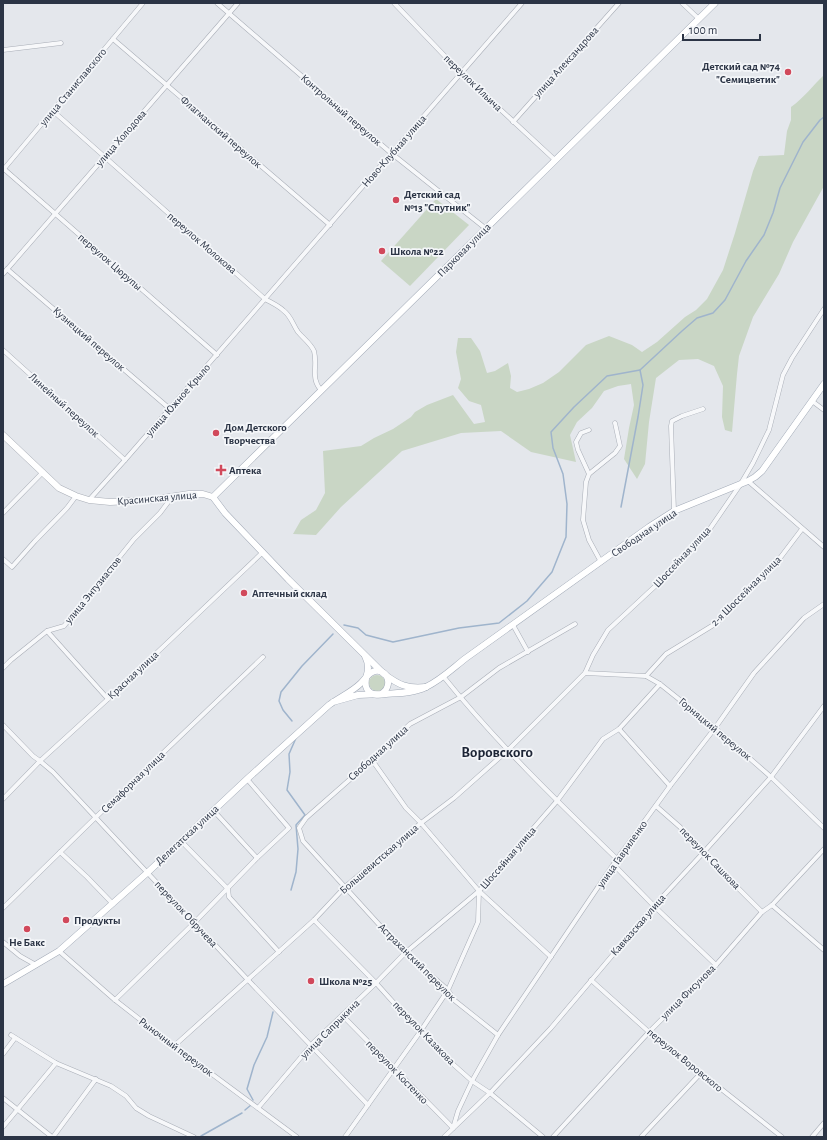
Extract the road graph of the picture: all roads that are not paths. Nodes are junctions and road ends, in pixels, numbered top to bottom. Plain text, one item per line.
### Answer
1 (143, 3) edge
2 (217, 3) edge
3 (238, 3) edge
4 (395, 3) edge
5 (522, 3) edge
6 (619, 3) edge
7 (682, 3) edge
8 (715, 3) edge
9 (229, 14) junction
10 (699, 19) junction
11 (113, 39) junction
12 (61, 43) dead end
13 (3, 50) edge
14 (461, 73) junction
15 (167, 85) junction
16 (53, 112) junction
17 (513, 122) junction
18 (392, 153) junction
19 (104, 157) junction
20 (555, 160) junction
21 (3, 169) edge
22 (55, 214) junction
23 (330, 225) junction
24 (486, 228) junction
25 (7, 269) junction
26 (3, 274) edge
27 (266, 299) junction
28 (824, 309) edge
29 (3, 350) edge
30 (217, 354) junction
31 (824, 384) edge
32 (321, 390) junction
33 (812, 401) junction
34 (170, 409) junction
35 (703, 409) dead end
36 (824, 410) edge
37 (615, 423) dead end
38 (588, 430) dead end
39 (3, 436) edge
40 (125, 460) junction
41 (42, 472) junction
42 (589, 474) junction
43 (748, 481) junction
44 (740, 485) junction
45 (76, 496) junction
46 (172, 497) junction
47 (213, 497) junction
48 (89, 500) junction
49 (674, 511) junction
50 (3, 513) edge
51 (802, 529) junction
52 (824, 548) edge
53 (263, 552) junction
54 (3, 559) edge
55 (601, 562) junction
56 (824, 604) edge
57 (575, 624) dead end
58 (513, 625) junction
59 (47, 631) junction
60 (528, 652) junction
61 (364, 653) junction
62 (263, 657) dead end
63 (3, 668) edge
64 (585, 673) junction
65 (384, 674) junction
66 (444, 676) junction
67 (646, 676) junction
68 (366, 678) junction
69 (660, 684) junction
70 (426, 687) junction
71 (376, 695) junction
72 (460, 697) junction
73 (108, 699) junction
74 (333, 702) junction
75 (824, 706) edge
76 (3, 725) edge
77 (715, 728) junction
78 (619, 729) junction
79 (508, 750) junction
80 (372, 760) junction
81 (40, 761) junction
82 (771, 777) junction
83 (247, 779) junction
84 (670, 786) junction
85 (3, 799) edge
86 (558, 801) junction
87 (656, 806) junction
88 (213, 810) junction
89 (95, 818) junction
90 (421, 823) junction
91 (299, 828) joint
92 (824, 828) edge
93 (181, 841) junction
94 (824, 849) edge
95 (60, 852) junction
96 (703, 853) junction
97 (257, 858) junction
98 (617, 859) junction
99 (614, 865) junction
100 (147, 873) junction
101 (345, 887) junction
102 (228, 889) junction
103 (479, 891) junction
104 (113, 904) junction
105 (772, 905) junction
106 (654, 906) junction
107 (3, 908) edge
108 (762, 912) junction
109 (314, 920) junction
110 (194, 923) junction
111 (3, 942) edge
112 (824, 950) edge
113 (59, 951) junction
114 (279, 952) junction
115 (405, 953) junction
116 (551, 957) junction
117 (36, 965) junction
118 (716, 965) junction
119 (248, 980) junction
120 (591, 980) junction
121 (376, 983) junction
122 (3, 984) edge
123 (448, 990) junction
124 (115, 1000) junction
125 (342, 1015) junction
126 (420, 1032) junction
127 (649, 1032) junction
128 (11, 1035) dead end
129 (498, 1035) junction
130 (16, 1038) junction
131 (174, 1046) junction
132 (310, 1046) junction
133 (3, 1054) edge
134 (56, 1063) junction
135 (394, 1068) junction
136 (701, 1073) junction
137 (96, 1079) junction
138 (472, 1081) junction
139 (490, 1093) junction
140 (3, 1098) edge
141 (368, 1104) junction
142 (258, 1108) junction
143 (17, 1110) junction
144 (824, 1123) edge
145 (3, 1127) edge
146 (453, 1128) junction
147 (53, 1137) edge
148 (194, 1137) edge
149 (297, 1137) edge
150 (346, 1137) edge
151 (444, 1137) edge
152 (543, 1137) edge
153 (553, 1137) edge
154 (641, 1137) edge
155 (782, 1137) edge
156 (812, 1137) edge

1 - 11 street, улица Станиславского
2 - 9 street, Контрольный переулок
3 - 9 street, улица Холодова
4 - 14 street, переулок Ильича
5 - 14 street, Ново-Клубная улица
6 - 17 street, улица Александрова
7 - 10 street
8 - 10 main road, Парковая улица
9 - 15 street, улица Холодова
9 - 18 street, Контрольный переулок
10 - 20 main road, Парковая улица
11 - 15 street, Флагманский переулок
11 - 16 street, улица Станиславского
12 - 13 street
14 - 17 street, переулок Ильича
14 - 18 street, Ново-Клубная улица
15 - 19 street, улица Холодова
15 - 23 street, Флагманский переулок
16 - 19 street, переулок Молокова
16 - 21 street, улица Станиславского
17 - 20 street, переулок Ильича
18 - 23 street, Ново-Клубная улица
18 - 24 street, Контрольный переулок
19 - 22 street, улица Холодова
19 - 27 street, переулок Молокова
20 - 24 main road, Парковая улица
21 - 22 street, переулок Цюрупы
22 - 25 street, улица Холодова
22 - 30 street, переулок Цюрупы
23 - 27 street, Ново-Клубная улица
24 - 32 main road, Парковая улица
25 - 26 street, улица Холодова
25 - 34 street, Кузнецкий переулок
27 - 30 street, улица Южное Крыло
27 - 32 street, переулок Молокова
28 - 44 street
29 - 40 street, Линейный переулок
30 - 34 street, улица Южное Крыло
31 - 33 main road, Шоссейная улица
32 - 47 main road, Парковая улица
33 - 36 street
33 - 43 main road, Шоссейная улица
34 - 40 street, улица Южное Крыло
35 - 49 street
37 - 42 street
38 - 42 street
39 - 41 main road, Красинская улица
40 - 48 street, улица Южное Крыло
41 - 45 main road, Красинская улица
41 - 50 street
42 - 55 street
43 - 44 main road, Шоссейная улица
43 - 51 street
44 - 49 main road, Свободная улица
44 - 64 street, Шоссейная улица
45 - 48 main road, Красинская улица
45 - 54 street
46 - 47 main road, Красинская улица
46 - 48 main road, Красинская улица
46 - 59 street, улица Энтузиастов
47 - 53 main road, Красинская улица
49 - 55 main road, Свободная улица
51 - 52 street
51 - 67 street, 2-я Шоссейная улица
53 - 61 main road, Красинская улица
53 - 73 street, Красная улица
55 - 58 main road, Свободная улица
56 - 77 street, улица Гавриленко
57 - 60 street, Свободная улица
58 - 60 street
58 - 66 main road, Свободная улица
59 - 63 street, улица Энтузиастов
59 - 73 street
60 - 72 street, Свободная улица
61 - 65 main road, Красинская улица
61 - 68 main road
62 - 89 street, Семафорная улица
64 - 67 street, Горняцкий переулок
64 - 79 street, Большевистская улица
65 - 68 main road
65 - 70 main road, Красинская улица
65 - 71 main road
66 - 70 main road, Свободная улица
66 - 72 street
67 - 69 street, Горняцкий переулок
68 - 71 main road
68 - 74 main road, Делегатская улица
69 - 77 street, Горняцкий переулок
69 - 78 street, Шоссейная улица
70 - 71 main road, Делегатская улица
71 - 74 main road, Делегатская улица
72 - 79 street
72 - 80 street, Свободная улица
73 - 81 street, Красная улица
74 - 83 main road, Делегатская улица
75 - 82 street, Кавказская улица
76 - 81 street, переулок Обручева
77 - 82 street, Горняцкий переулок
77 - 84 street, улица Гавриленко
78 - 84 street
78 - 86 street, Шоссейная улица
79 - 86 street
79 - 90 street, Большевистская улица
80 - 90 street
80 - 91 street, Свободная улица
81 - 85 street, Красная улица
81 - 89 street, переулок Обручева
82 - 92 street, Горняцкий переулок
82 - 96 street, Кавказская улица
83 - 88 main road, Делегатская улица
83 - 97 street
84 - 87 street, улица Гавриленко
86 - 98 street
86 - 103 street, Шоссейная улица
87 - 96 street, переулок Сашкова
87 - 98 street, улица Гавриленко
88 - 93 main road, Делегатская улица
88 - 97 street
89 - 95 street, Семафорная улица
89 - 100 street, переулок Обручева
90 - 101 street, Большевистская улица
90 - 103 street
91 - 101 street, Астраханский переулок
93 - 100 main road, Делегатская улица
93 - 102 street
94 - 105 street, улица Фисунова
95 - 104 street
95 - 107 street, Семафорная улица
96 - 106 street, Кавказская улица
96 - 108 street, переулок Сашкова
97 - 102 street
98 - 99 street, улица Гавриленко
99 - 106 street
99 - 116 street, улица Гавриленко
100 - 104 main road, Делегатская улица
100 - 110 street, переулок Обручева
101 - 109 street, Большевистская улица
101 - 115 street, Астраханский переулок
102 - 110 street
102 - 114 street
103 - 115 street, улица Сапрыкина
103 - 116 street
103 - 123 street, Шоссейная улица
104 - 113 main road, Делегатская улица
105 - 108 street, улица Фисунова
105 - 112 street
106 - 118 street
106 - 120 street, Кавказская улица
108 - 118 street, улица Фисунова
109 - 114 street, Большевистская улица
109 - 121 street, переулок Казакова
110 - 119 street, переулок Обручева
110 - 124 street
111 - 117 street
113 - 117 main road, Делегатская улица
113 - 124 street, Рыночный переулок
114 - 119 street, Большевистская улица
115 - 121 street, улица Сапрыкина
115 - 123 street, Астраханский переулок
116 - 129 street, улица Гавриленко
117 - 122 main road, Делегатская улица
118 - 127 street, улица Фисунова
119 - 131 street, Большевистская улица
119 - 132 street, переулок Обручева
120 - 127 street, переулок Воровского
120 - 139 street, Кавказская улица
121 - 125 street, улица Сапрыкина
121 - 126 street, переулок Казакова
123 - 126 street, Шоссейная улица
123 - 129 street, Астраханский переулок
124 - 131 street, Рыночный переулок
125 - 132 street, улица Сапрыкина
125 - 135 street, переулок Костенко
126 - 135 street, Шоссейная улица
126 - 138 street, переулок Казакова
127 - 136 street, переулок Воровского
127 - 153 street, улица Фисунова
128 - 130 street
129 - 138 street, улица Гавриленко
130 - 133 street
130 - 134 street
131 - 142 street, Рыночный переулок
132 - 141 street, переулок Обручева
132 - 142 street, улица Сапрыкина
134 - 137 street
134 - 143 street
135 - 141 street, Шоссейная улица
135 - 146 street, переулок Костенко
136 - 154 street
136 - 155 street, переулок Воровского
137 - 147 street
137 - 148 street
138 - 139 street, переулок Казакова
138 - 146 street, улица Гавриленко
139 - 146 street, Кавказская улица
139 - 152 street, переулок Казакова
140 - 143 street
141 - 150 street, Шоссейная улица
142 - 149 street, Рыночный переулок
143 - 145 street
143 - 147 street
144 - 156 street
146 - 151 street, Кавказская улица

